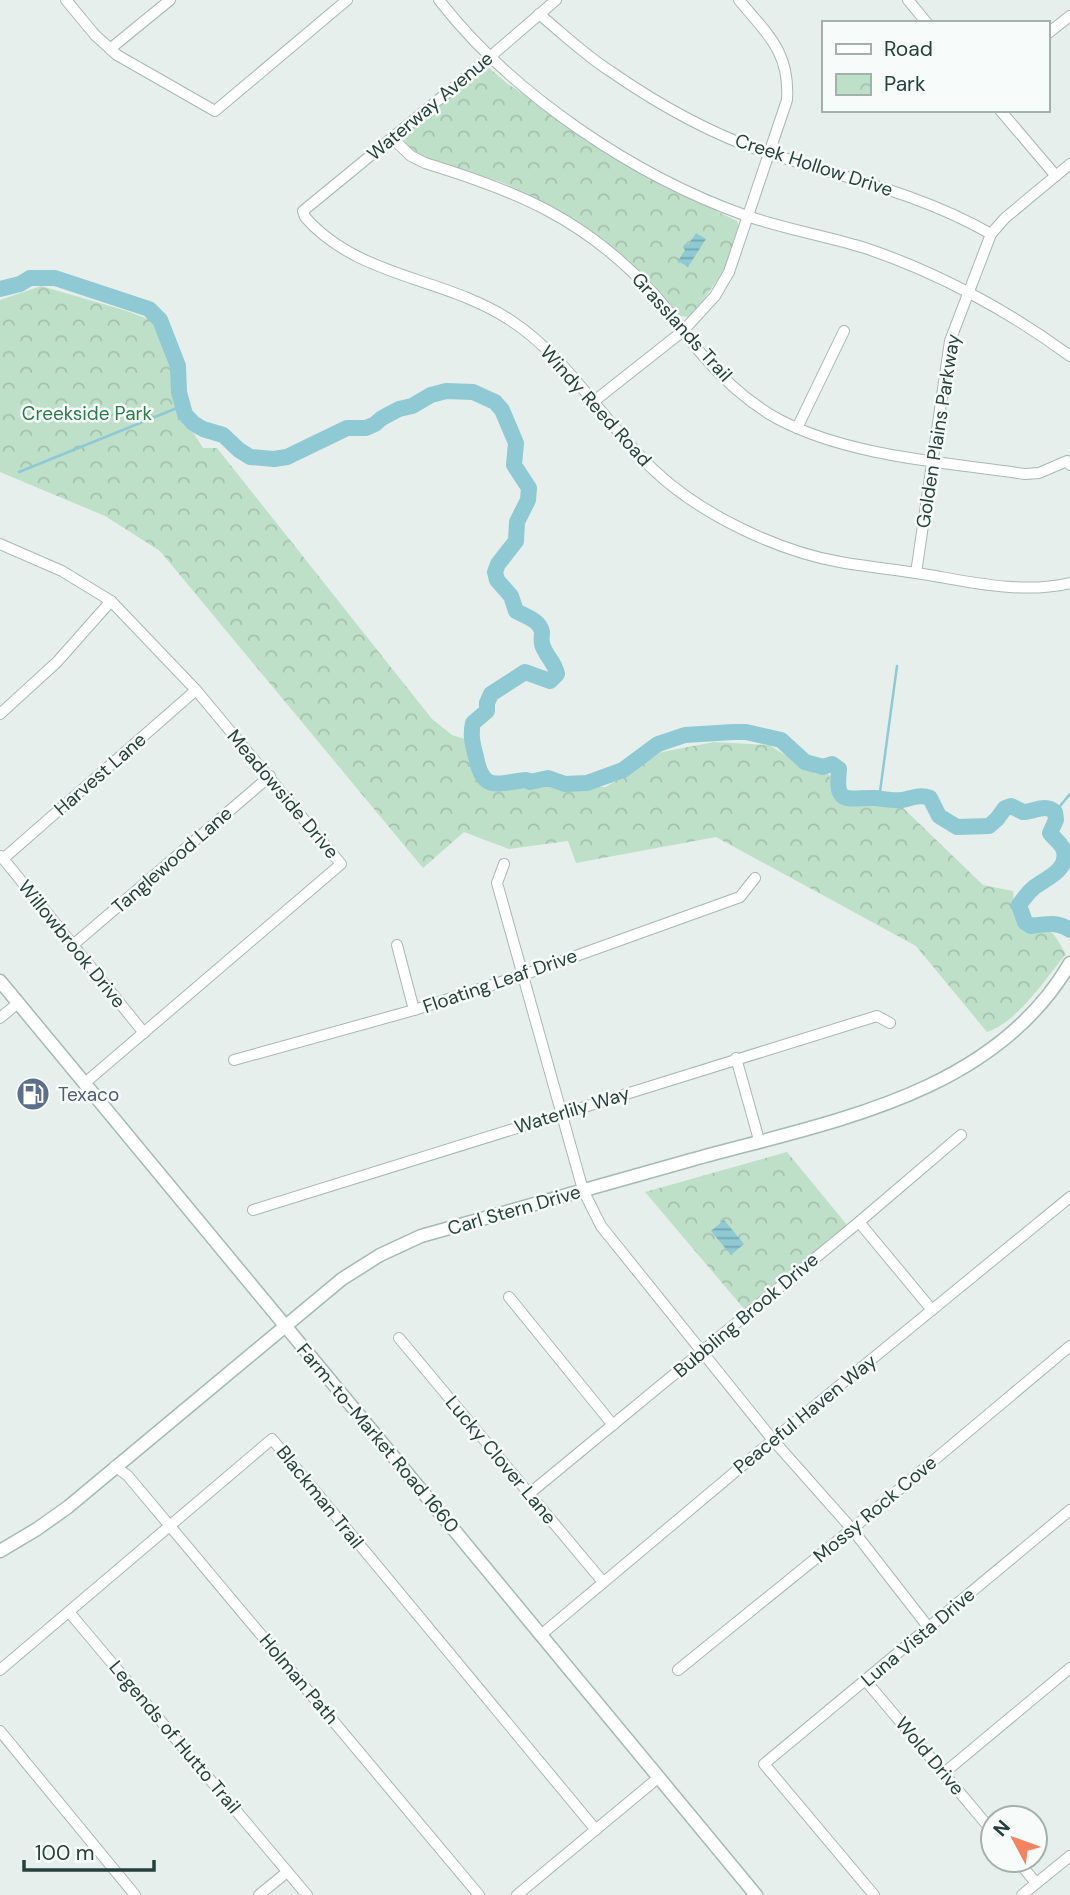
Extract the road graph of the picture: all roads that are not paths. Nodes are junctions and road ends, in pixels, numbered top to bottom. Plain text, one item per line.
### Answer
1 (66, 0) edge
2 (170, 0) edge
3 (439, 0) edge
4 (556, 0) edge
5 (739, 0) edge
6 (908, 0) edge
7 (340, 2) edge
8 (539, 14) junction
9 (1070, 16) edge
10 (925, 21) edge
11 (1049, 32) edge
12 (110, 49) junction
13 (489, 57) junction
14 (1002, 112) edge
15 (392, 138) junction
16 (769, 153) junction
17 (1070, 164) edge
18 (1056, 176) junction
19 (303, 211) joint
20 (749, 216) junction
21 (991, 234) junction
22 (968, 294) junction
23 (683, 331) junction
24 (844, 331) dead end
25 (1070, 356) edge
26 (593, 402) junction
27 (797, 428) junction
28 (933, 460) junction
29 (1070, 465) edge
30 (0, 544) edge
31 (916, 573) junction
32 (1070, 583) edge
33 (111, 601) junction
34 (196, 690) junction
35 (0, 714) edge
36 (270, 776) junction
37 (2, 857) edge
38 (504, 864) dead end
39 (755, 878) dead end
40 (73, 945) junction
41 (397, 945) dead end
42 (1067, 968) edge
43 (523, 975) junction
44 (0, 981) edge
45 (18, 1003) junction
46 (414, 1010) junction
47 (0, 1018) edge
48 (890, 1023) dead end
49 (144, 1032) junction
50 (736, 1058) junction
51 (234, 1060) dead end
52 (86, 1082) junction
53 (561, 1114) junction
54 (961, 1135) dead end
55 (760, 1140) junction
56 (583, 1190) junction
57 (1070, 1197) edge
58 (253, 1210) dead end
59 (859, 1223) junction
60 (509, 1297) dead end
61 (932, 1310) junction
62 (286, 1326) junction
63 (399, 1338) dead end
64 (1070, 1346) edge
65 (702, 1352) junction
66 (613, 1425) junction
67 (773, 1440) junction
68 (115, 1466) junction
69 (530, 1493) junction
70 (1070, 1510) edge
71 (170, 1527) junction
72 (852, 1529) junction
73 (2, 1545) edge
74 (603, 1582) junction
75 (69, 1612) junction
76 (929, 1628) junction
77 (542, 1634) junction
78 (1070, 1668) edge
79 (0, 1670) edge
80 (678, 1670) dead end
81 (866, 1681) junction
82 (0, 1731) edge
83 (944, 1773) junction
84 (658, 1777) junction
85 (979, 1815) edge
86 (596, 1830) junction
87 (1070, 1856) edge
88 (287, 1872) junction
89 (1028, 1874) edge
90 (1036, 1884) junction
91 (135, 1895) edge
92 (259, 1895) edge
93 (307, 1895) edge
94 (479, 1895) edge
95 (517, 1895) edge
96 (756, 1895) edge
97 (874, 1895) edge
98 (1023, 1895) edge

1 - 12 street
2 - 12 street
3 - 13 street
4 - 8 street, Waterway Avenue
5 - 16 street
6 - 10 street
7 - 12 street
8 - 13 street, Waterway Avenue
8 - 16 street, Creek Hollow Drive
9 - 11 street
13 - 15 street, Waterway Avenue
13 - 20 street
14 - 18 street
15 - 19 street, Waterway Avenue
15 - 23 street, Grasslands Trail
16 - 20 street
16 - 21 street, Creek Hollow Drive
17 - 18 street, Golden Plains Parkway
18 - 21 street, Golden Plains Parkway
19 - 26 street, Windy Reed Road
20 - 22 street
20 - 23 street
21 - 22 street, Golden Plains Parkway
22 - 25 street
22 - 28 street, Golden Plains Parkway
23 - 26 street
23 - 27 street, Grasslands Trail
24 - 27 street
26 - 31 street, Windy Reed Road
27 - 28 street, Grasslands Trail
28 - 29 street, Grasslands Trail
28 - 31 street, Golden Plains Parkway
30 - 33 street, Meadowside Drive
31 - 32 street, Windy Reed Road
33 - 34 street, Meadowside Drive
33 - 35 street
34 - 36 street, Meadowside Drive
34 - 37 street, Harvest Lane
36 - 40 street, Tanglewood Lane
36 - 49 street, Meadowside Drive
37 - 40 street, Willowbrook Drive
38 - 43 street
39 - 43 street, Floating Leaf Drive
40 - 49 street, Willowbrook Drive
41 - 46 street
42 - 55 street, Carl Stern Drive
43 - 46 street, Floating Leaf Drive
43 - 53 street
44 - 45 street, Farm-to-Market Road 1660
45 - 47 street
45 - 52 street, Farm-to-Market Road 1660
46 - 51 street, Floating Leaf Drive
48 - 50 street, Waterlily Way
49 - 52 street, Meadowside Drive
50 - 53 street, Waterlily Way
50 - 55 street
52 - 62 street, Farm-to-Market Road 1660
53 - 56 street
53 - 58 street, Waterlily Way
54 - 59 street, Bubbling Brook Drive
55 - 56 street, Carl Stern Drive
56 - 62 street, Carl Stern Drive
56 - 65 street
57 - 61 street, Peaceful Haven Way
59 - 61 street
59 - 65 street, Bubbling Brook Drive
60 - 66 street
61 - 67 street, Peaceful Haven Way
62 - 68 street, Carl Stern Drive
62 - 77 street, Farm-to-Market Road 1660
63 - 69 street, Lucky Clover Lane
64 - 72 street, Mossy Rock Cove
65 - 66 street, Bubbling Brook Drive
65 - 67 street
66 - 69 street, Bubbling Brook Drive
67 - 72 street
67 - 74 street, Peaceful Haven Way
68 - 71 street, Holman Path
68 - 73 street, Carl Stern Drive
69 - 74 street, Lucky Clover Lane
70 - 76 street, Luna Vista Drive
71 - 75 street, Blackman Trail
71 - 86 street, Blackman Trail
71 - 94 street, Holman Path
72 - 76 street
72 - 80 street, Mossy Rock Cove
74 - 77 street, Peaceful Haven Way
75 - 79 street, Blackman Trail
75 - 88 street, Legends of Hutto Trail
76 - 81 street, Luna Vista Drive
77 - 84 street, Farm-to-Market Road 1660
78 - 83 street
81 - 83 street, Wold Drive
81 - 97 street, Luna Vista Drive
82 - 91 street
83 - 85 street, Wold Drive
84 - 86 street
84 - 96 street, Farm-to-Market Road 1660
86 - 95 street
87 - 90 street
88 - 92 street
88 - 93 street, Legends of Hutto Trail
89 - 90 street
90 - 98 street

